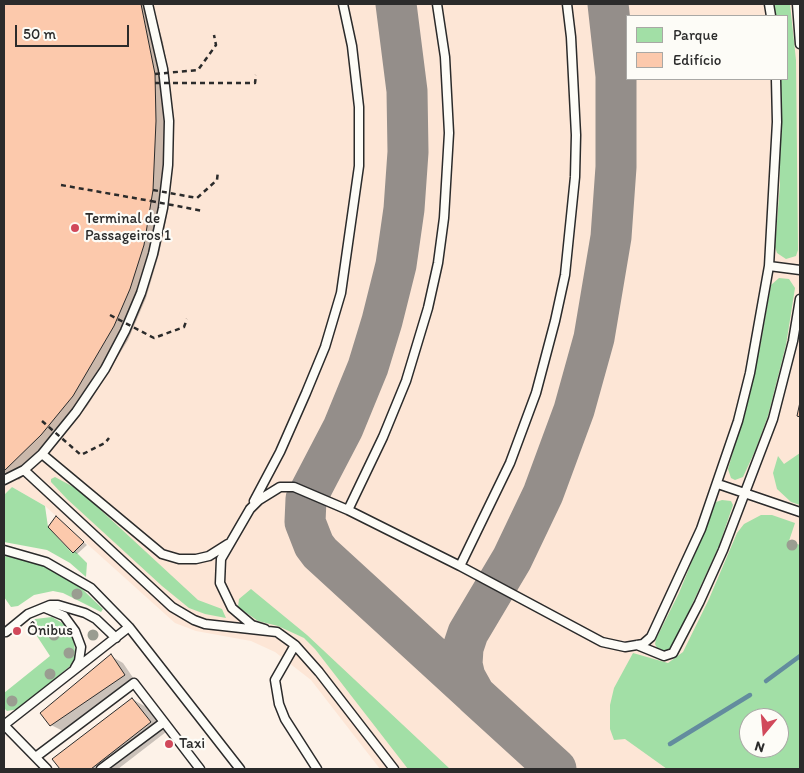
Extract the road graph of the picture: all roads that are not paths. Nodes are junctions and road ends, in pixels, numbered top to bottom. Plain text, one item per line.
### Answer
1 (148, 4) edge
2 (343, 4) edge
3 (437, 4) edge
4 (567, 4) edge
5 (797, 4) edge
6 (800, 44) edge
7 (776, 80) edge
8 (770, 266) junction
9 (800, 270) edge
10 (800, 299) edge
11 (42, 454) junction
12 (24, 470) junction
13 (4, 480) edge
14 (718, 484) junction
15 (745, 494) junction
16 (250, 509) junction
17 (348, 510) junction
18 (800, 512) edge
19 (230, 543) junction
20 (4, 550) edge
21 (460, 566) junction
22 (43, 607) junction
23 (129, 627) junction
24 (265, 629) junction
25 (6, 632) dead end
26 (651, 637) junction
27 (116, 638) junction
28 (295, 645) junction
29 (635, 645) junction
30 (657, 654) junction
31 (73, 671) junction
32 (164, 722) junction
33 (4, 725) edge
34 (37, 756) junction
35 (48, 769) edge
36 (101, 769) edge
37 (200, 769) edge
38 (240, 769) edge
39 (317, 769) edge
40 (394, 769) edge

1 - 11 lane
2 - 16 lane
3 - 17 lane
4 - 21 lane
5 - 6 lane
7 - 8 lane
8 - 9 lane
8 - 14 lane
10 - 15 lane
11 - 12 lane
11 - 19 lane
12 - 13 lane
12 - 24 lane
14 - 15 lane
14 - 26 lane
15 - 18 lane
15 - 30 lane
16 - 17 lane
16 - 19 lane
17 - 21 lane
19 - 24 lane
20 - 23 lane
21 - 29 lane
22 - 25 lane
22 - 27 lane
22 - 31 lane
23 - 27 lane
23 - 38 lane
24 - 28 lane
26 - 29 lane
26 - 30 lane
27 - 31 lane
28 - 39 lane
28 - 40 lane
29 - 30 lane
31 - 33 lane
32 - 34 lane
32 - 36 lane
32 - 37 lane
33 - 34 lane
34 - 35 lane

